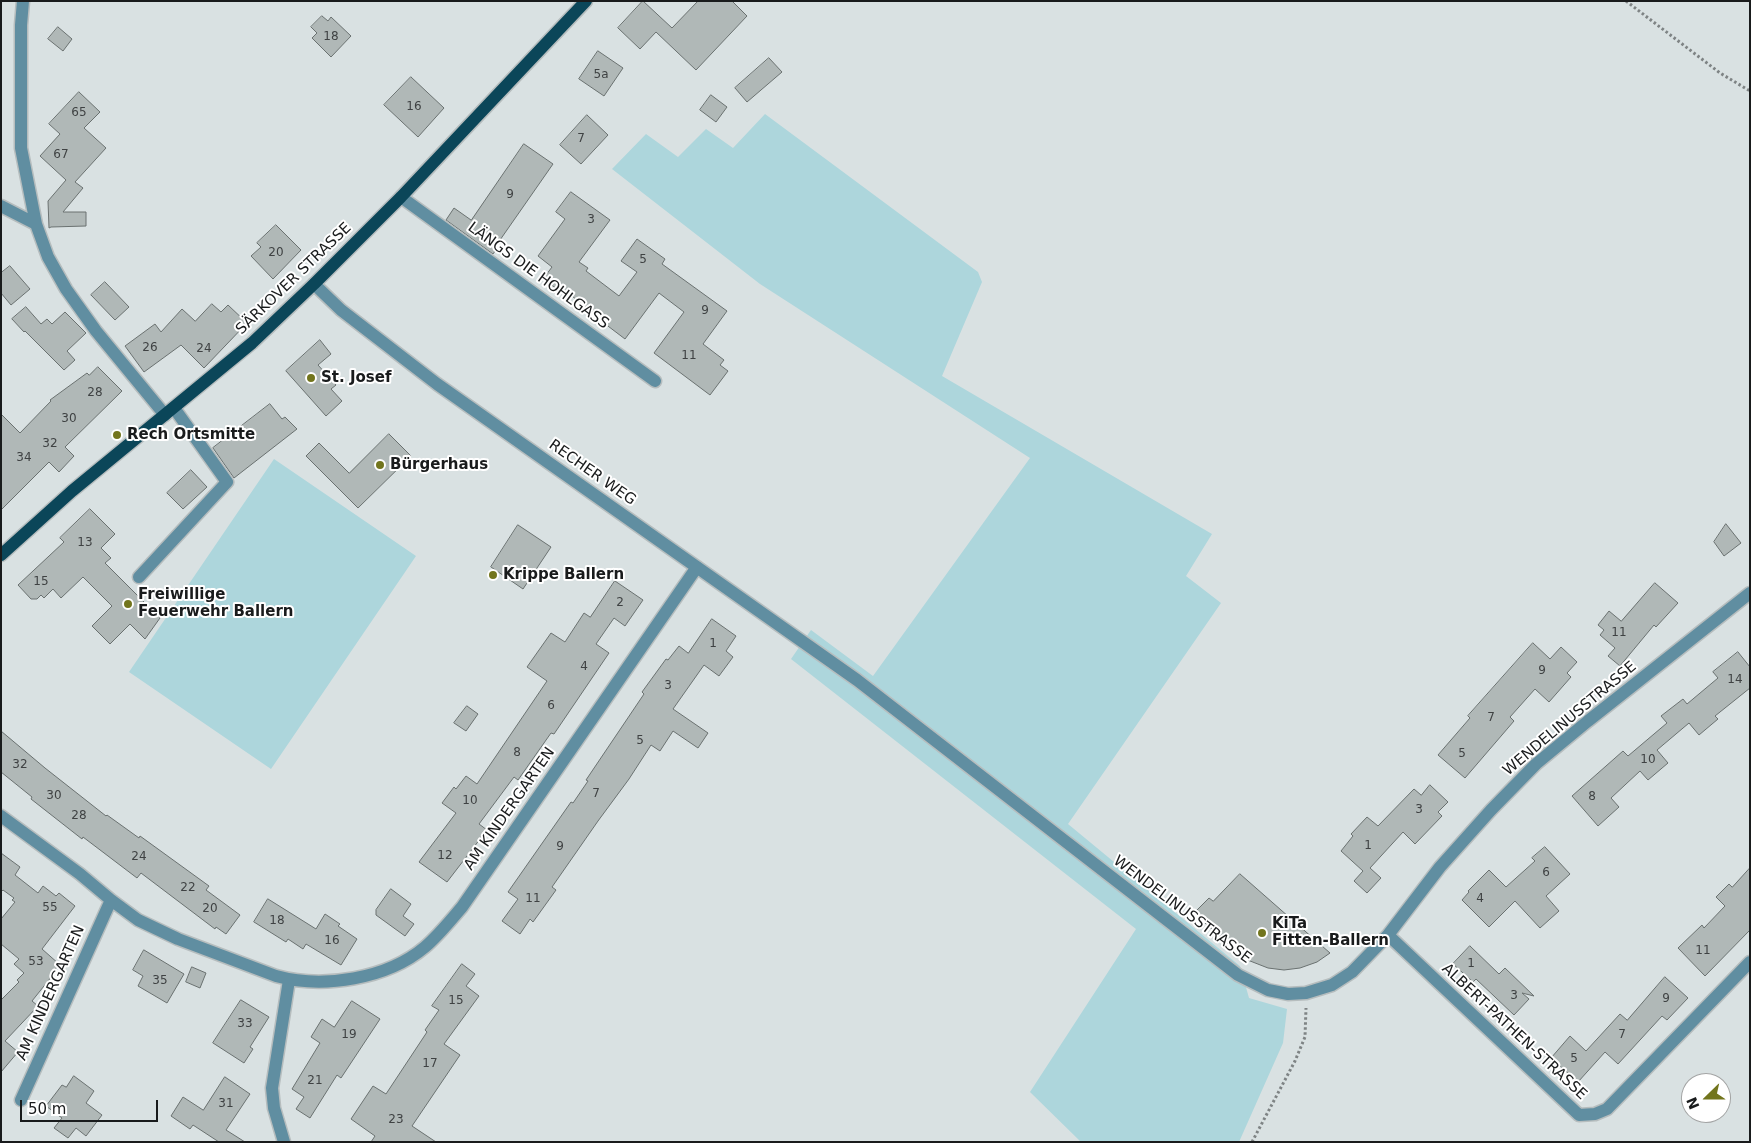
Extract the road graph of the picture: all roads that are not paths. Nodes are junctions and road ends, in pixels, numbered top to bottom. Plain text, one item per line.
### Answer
1 (23, 1) edge
2 (586, 1) edge
3 (401, 197) junction
4 (1, 206) edge
5 (36, 224) junction
6 (314, 284) junction
7 (655, 381) dead end
8 (170, 412) junction
9 (1, 555) edge
10 (697, 567) junction
11 (139, 577) dead end
12 (1750, 593) edge
13 (857, 680) joint
14 (1, 816) edge
15 (111, 900) junction
16 (1388, 935) junction
17 (1750, 962) edge
18 (289, 980) junction
19 (21, 1100) dead end
20 (284, 1142) edge

1 - 5 street
2 - 3 main road, SÄRKOVER STRASSE
3 - 6 main road, SÄRKOVER STRASSE
3 - 7 street, LÄNGS DIE HOHLGASS
4 - 5 street
5 - 8 street
6 - 8 main road, SÄRKOVER STRASSE
6 - 10 street, RECHER WEG
8 - 9 main road, SÄRKOVER STRASSE
8 - 11 street
10 - 13 street, RECHER WEG
10 - 18 street, AM KINDERGARTEN
12 - 16 street, WENDELINUSSTRASSE
13 - 16 street, WENDELINUSSTRASSE
14 - 15 street, AM KINDERGARTEN
15 - 18 street, AM KINDERGARTEN
15 - 19 street, AM KINDERGARTEN
16 - 17 street, ALBERT-PATHEN-STRASSE
18 - 20 street

